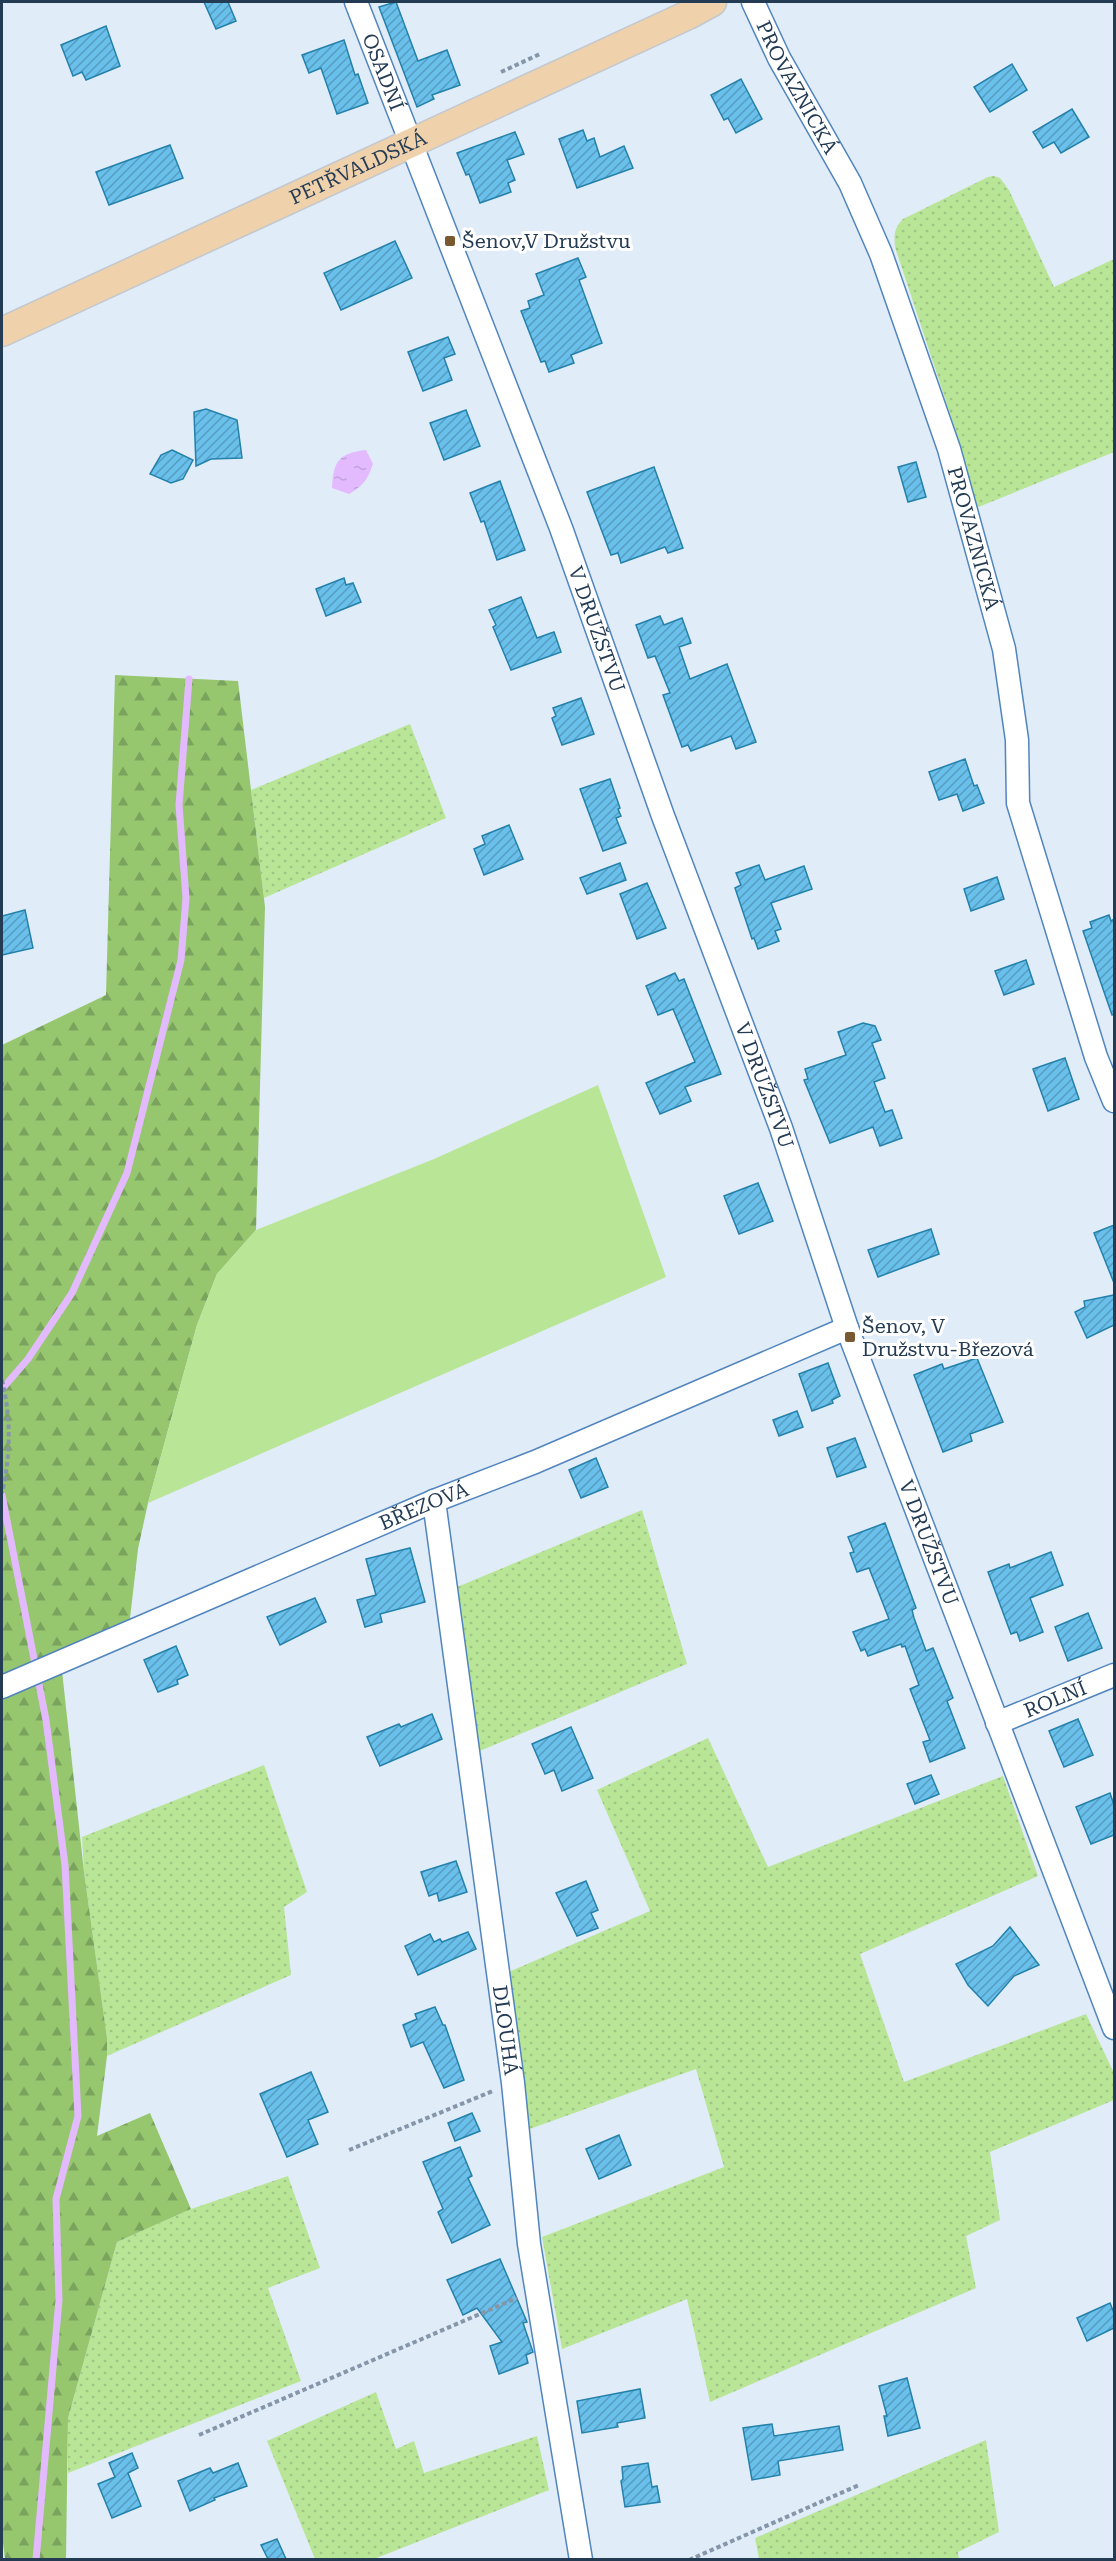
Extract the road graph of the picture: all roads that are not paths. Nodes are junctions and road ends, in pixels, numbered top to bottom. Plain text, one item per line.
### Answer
1 (356, 2) edge
2 (712, 2) edge
3 (753, 2) edge
4 (411, 143) junction
5 (2, 332) edge
6 (1114, 1101) edge
7 (847, 1328) junction
8 (434, 1500) junction
9 (1114, 1675) edge
10 (2, 1687) edge
11 (997, 1723) junction
12 (1114, 2028) edge
13 (581, 2559) edge

1 - 4 street, OSADNÍ
2 - 4 main road, PETŘVALDSKÁ
3 - 6 street, PROVAZNICKÁ
4 - 5 main road, PETŘVALDSKÁ
4 - 7 street, V DRUŽSTVU
7 - 8 street, BŘEZOVÁ
7 - 11 street, V DRUŽSTVU
8 - 10 street, BŘEZOVÁ
8 - 13 street, DLOUHÁ
9 - 11 street, ROLNÍ
11 - 12 street, V DRUŽSTVU

